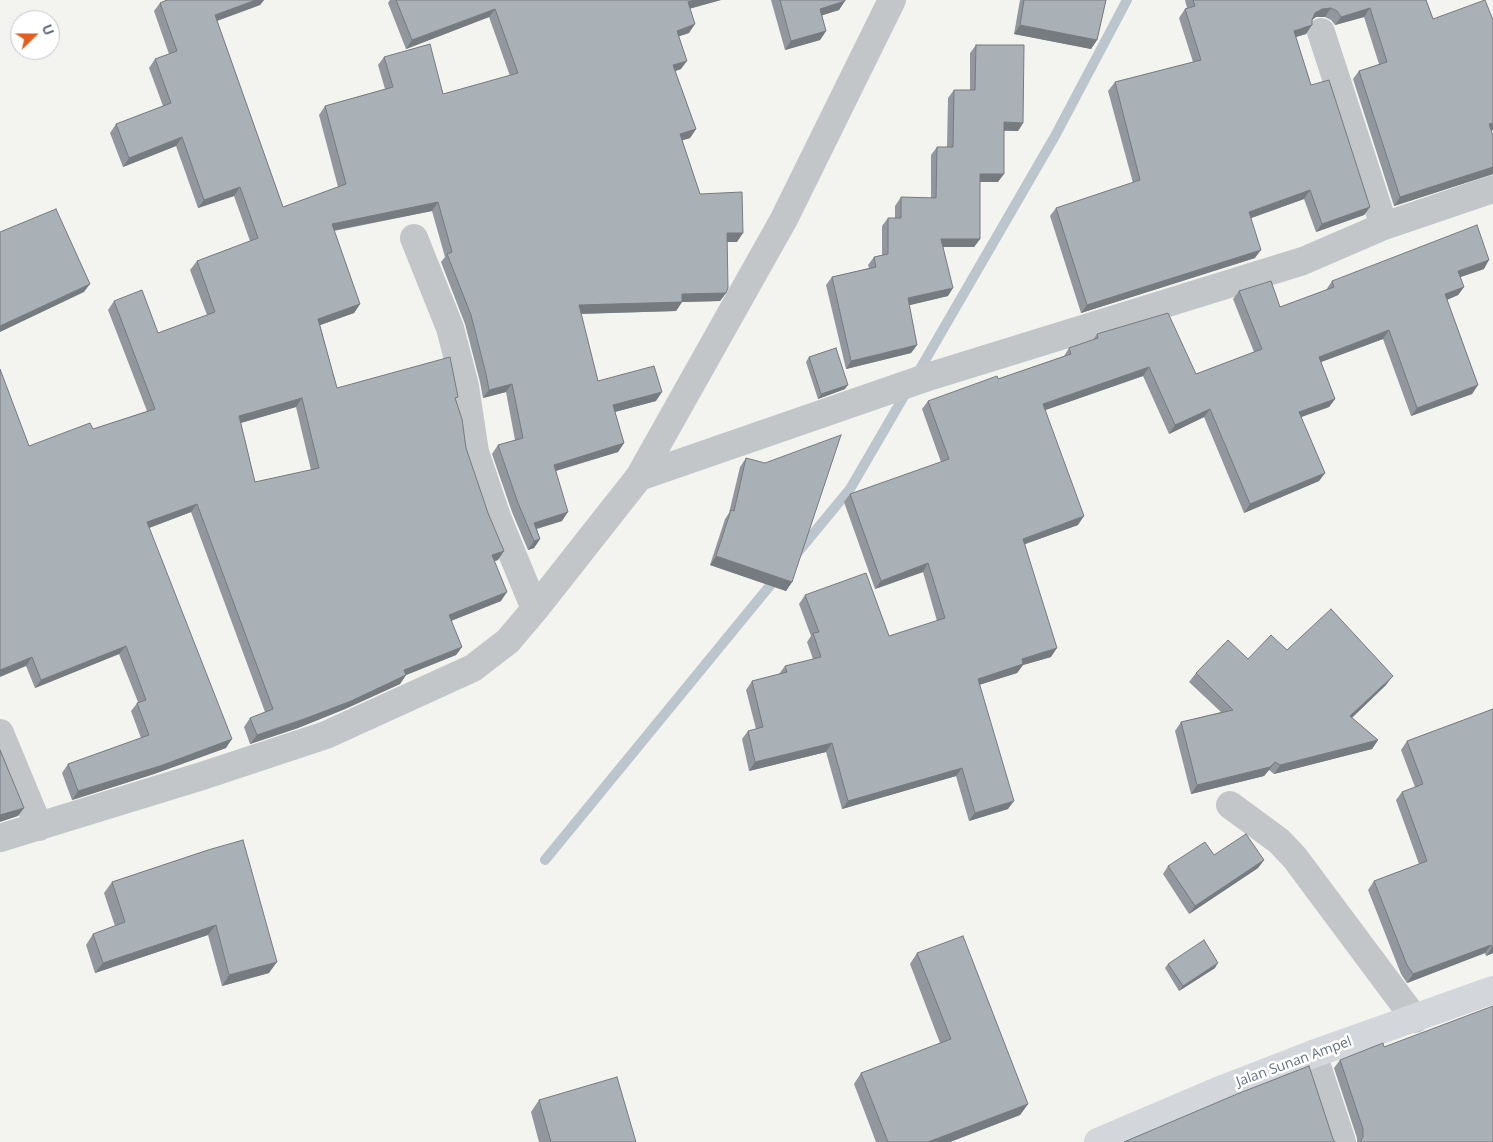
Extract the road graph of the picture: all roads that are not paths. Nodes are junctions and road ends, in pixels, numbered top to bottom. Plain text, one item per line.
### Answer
1 (892, 0) edge
2 (1321, 32) dead end
3 (1493, 189) edge
4 (1384, 226) junction
5 (414, 238) dead end
6 (640, 477) junction
7 (535, 609) junction
8 (0, 733) edge
9 (1230, 805) dead end
10 (38, 826) junction
11 (0, 838) edge
12 (1493, 990) edge
13 (1415, 1019) junction
14 (1313, 1054) junction
15 (1098, 1142) edge
16 (1342, 1142) edge

1 - 6 street
2 - 4 street
3 - 4 street
4 - 6 street
5 - 7 street
6 - 7 street
7 - 10 street
8 - 10 street
9 - 13 street
10 - 11 street
12 - 13 main road, Jalan Sunan Ampel
13 - 14 main road, Jalan Sunan Ampel
14 - 15 main road, Jalan Sunan Ampel
14 - 16 street

